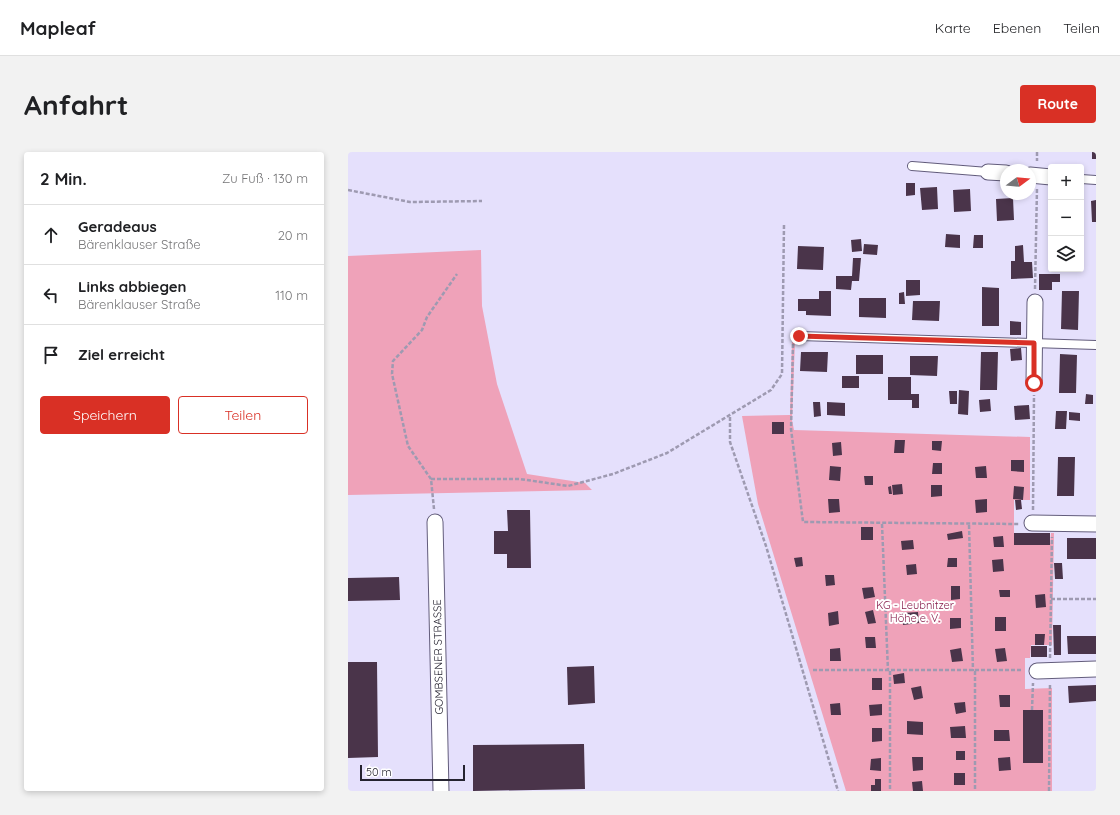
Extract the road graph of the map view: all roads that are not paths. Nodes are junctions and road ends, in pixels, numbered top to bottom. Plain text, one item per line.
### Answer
1 (912, 166) dead end
2 (988, 172) joint
3 (1000, 173) edge
4 (1084, 179) edge
5 (1096, 180) edge
6 (1035, 302) road end
7 (799, 336) road end
8 (1034, 343) junction
9 (1096, 345) edge
10 (1034, 383) road end
11 (435, 522) road end
12 (1032, 523) road end
13 (1096, 524) edge
14 (1096, 669) edge
15 (1035, 671) road end
16 (441, 791) edge

1 - 2 lane
2 - 3 street
4 - 5 lane
6 - 8 street
7 - 8 lane
8 - 9 lane
8 - 10 street
11 - 16 street, GOMBSENER STRASSE
12 - 13 street
14 - 15 street

